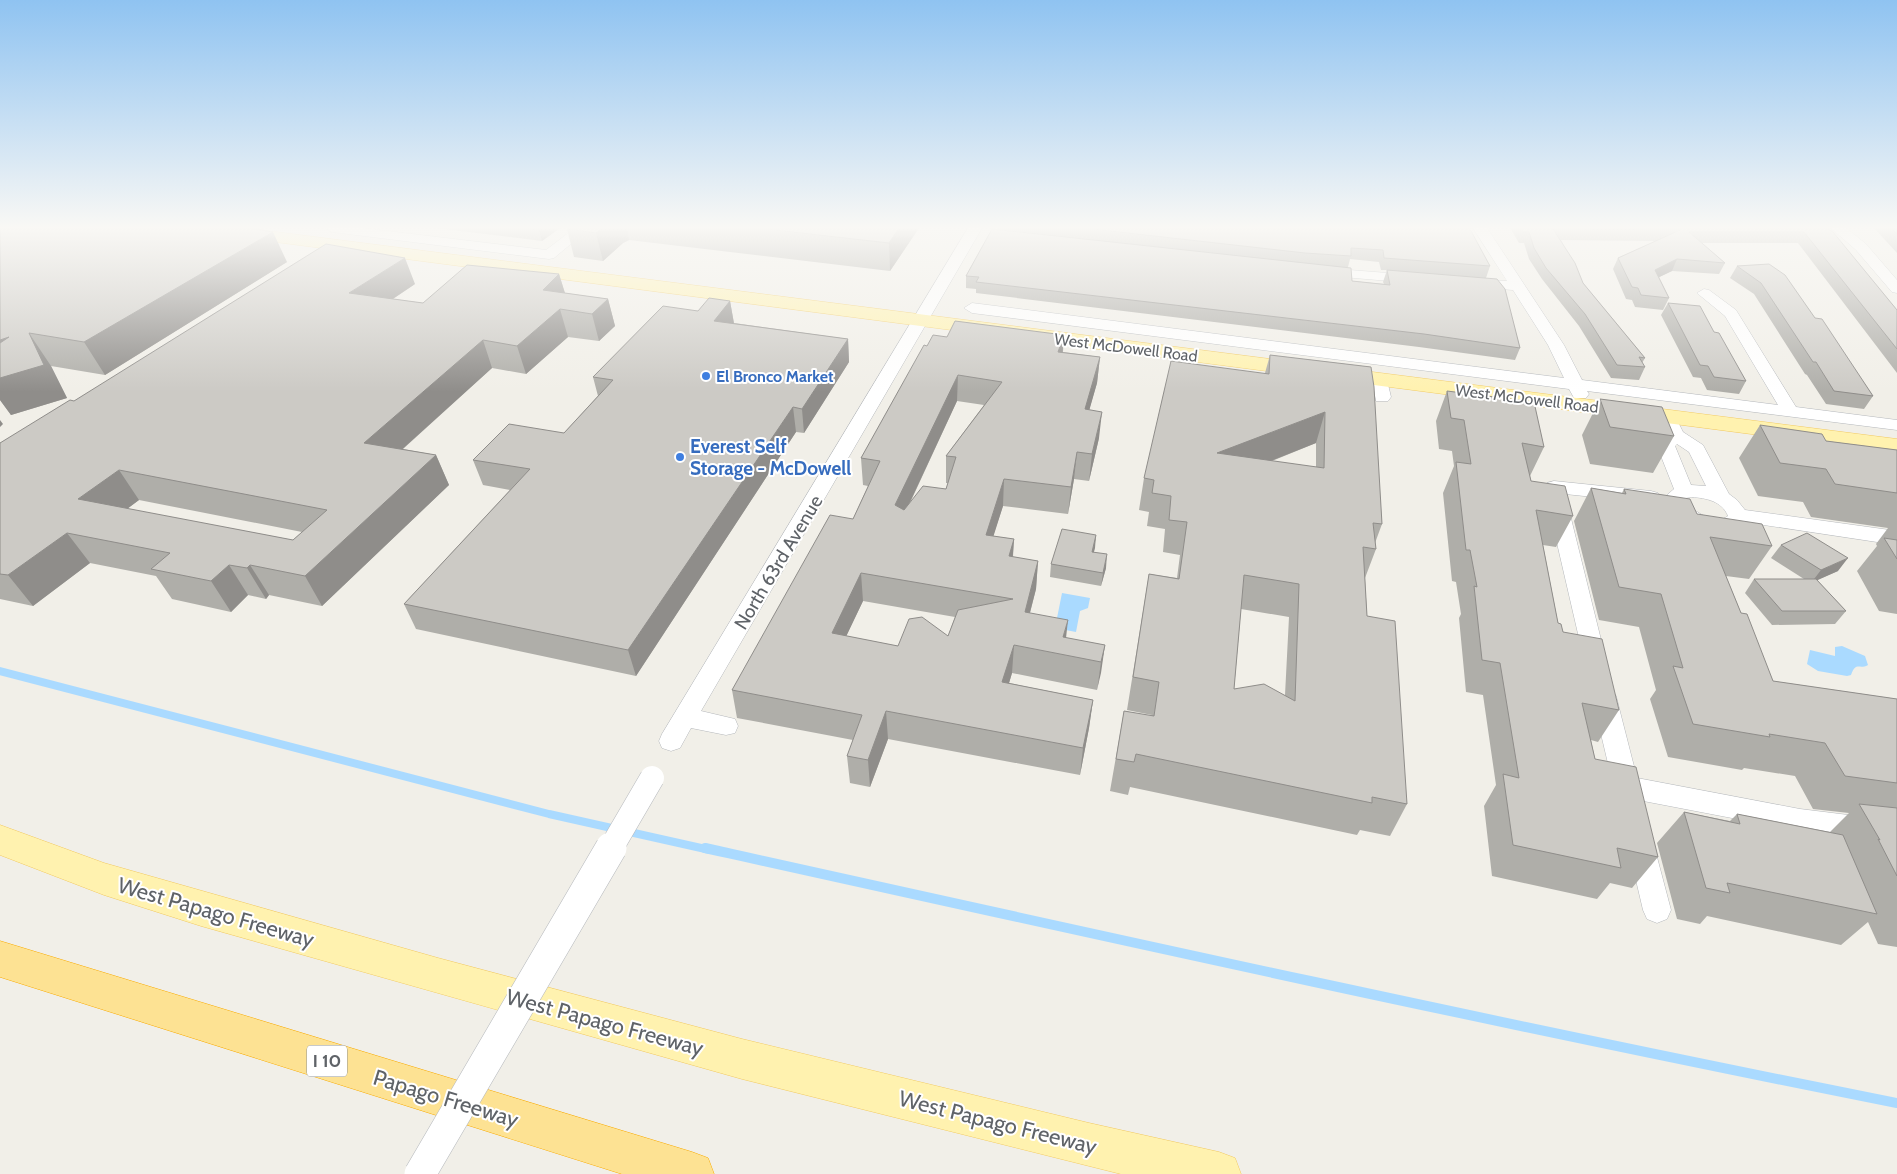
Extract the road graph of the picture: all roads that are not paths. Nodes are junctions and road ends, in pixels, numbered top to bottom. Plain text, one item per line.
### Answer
1 (632, 283) edge
2 (945, 283) edge
3 (1471, 283) edge
4 (1516, 283) edge
5 (1518, 286) junction
6 (1704, 293) dead end
7 (972, 308) dead end
8 (922, 320) junction
9 (1576, 384) junction
10 (1585, 406) junction
11 (1790, 411) junction
12 (1897, 424) edge
13 (1671, 425) junction
14 (1897, 446) edge
15 (1720, 498) junction
16 (1680, 501) junction
17 (1738, 515) junction
18 (1897, 538) edge
19 (685, 717) junction
20 (726, 726) dead end
21 (671, 741) dead end
22 (652, 778) dead end
23 (1627, 787) junction
24 (1897, 832) edge
25 (0, 840) edge
26 (1657, 910) dead end
27 (0, 959) edge
28 (420, 1174) edge
29 (692, 1174) edge
30 (1219, 1174) edge

1 - 8 main road, West McDowell Road
2 - 8 street, North 63rd Avenue
3 - 5 street
4 - 5 street
5 - 9 street
6 - 11 street
7 - 9 street, West McDowell Road
8 - 10 main road, West McDowell Road
8 - 19 street, North 63rd Avenue
9 - 10 street
9 - 11 street, West McDowell Road
10 - 13 main road, West McDowell Road
11 - 12 street, West McDowell Road
13 - 14 main road, West McDowell Road
13 - 15 street
13 - 16 street
15 - 16 street
15 - 17 street
16 - 17 street
16 - 23 street
17 - 18 street
19 - 20 street
19 - 21 street, North 63rd Avenue
22 - 28 street, bridge
23 - 24 street
23 - 26 street
25 - 30 main road, West Papago Freeway
27 - 29 highway, Papago Freeway / I 10

